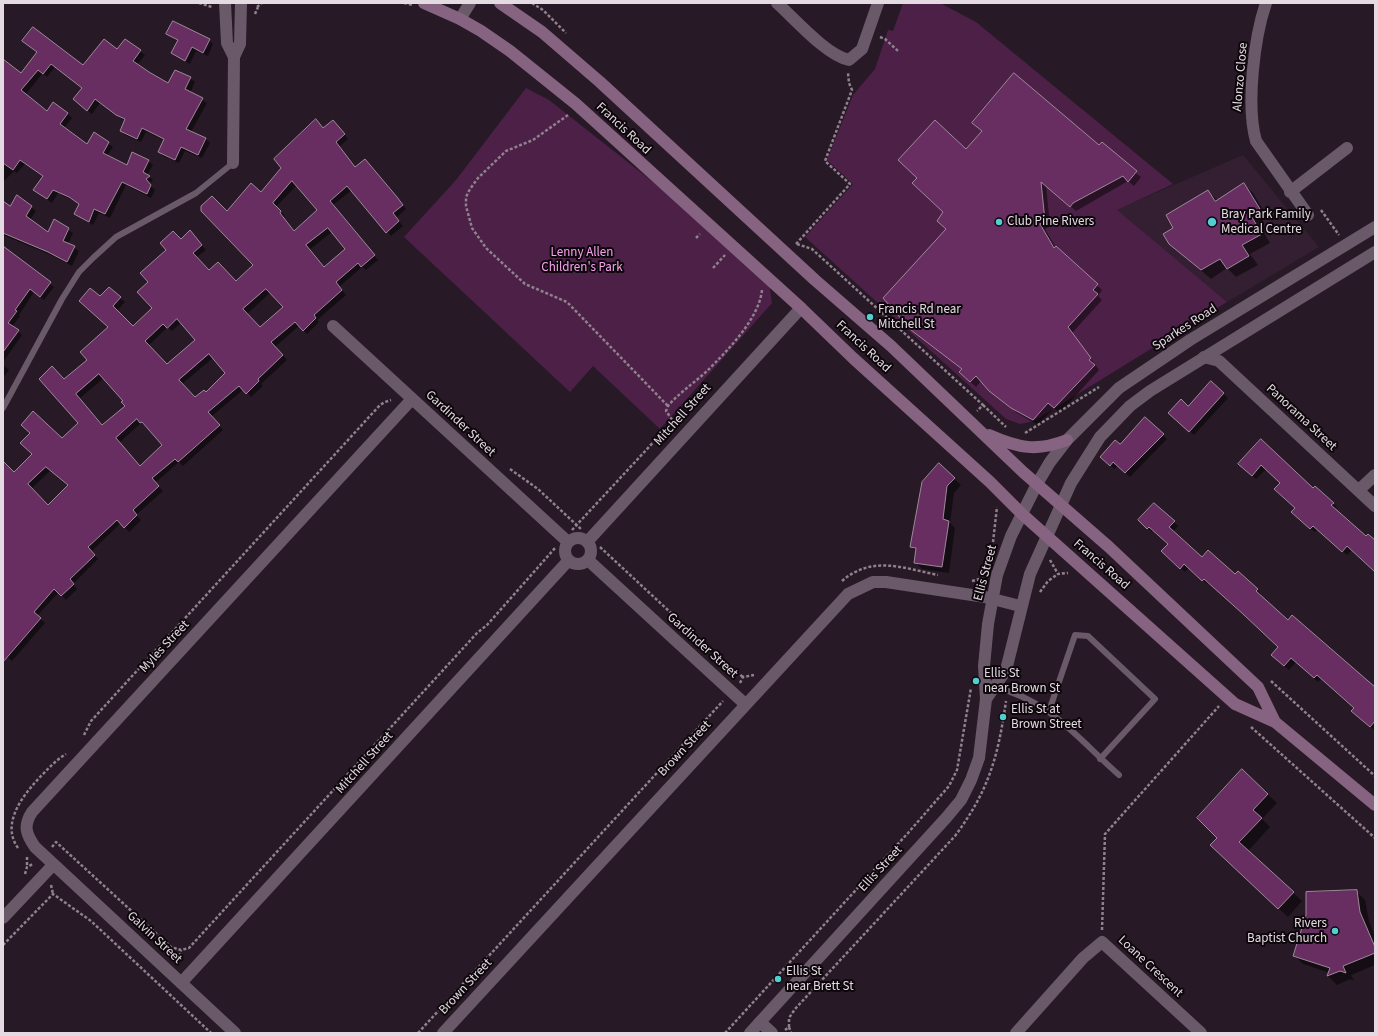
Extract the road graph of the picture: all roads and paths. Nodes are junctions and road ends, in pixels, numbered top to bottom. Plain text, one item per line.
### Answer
1 (225, 3) edge
2 (241, 3) edge
3 (424, 3) edge
4 (470, 3) edge
5 (500, 3) edge
6 (778, 3) edge
7 (878, 3) edge
8 (1266, 3) edge
9 (460, 19) junction
10 (868, 33) junction
11 (898, 51) dead end
12 (234, 57) junction
13 (849, 60) junction
14 (569, 114) dead end
15 (1347, 148) dead end
16 (233, 163) joint
17 (1290, 192) junction
18 (1318, 206) dead end
19 (1308, 215) dead end
20 (1375, 227) edge
21 (796, 244) dead end
22 (1346, 245) junction
23 (728, 251) dead end
24 (1375, 252) edge
25 (712, 268) dead end
26 (762, 284) dead end
27 (801, 308) junction
28 (333, 326) dead end
29 (1204, 358) junction
30 (1102, 386) dead end
31 (408, 396) junction
32 (983, 405) dead end
33 (668, 406) junction
34 (3, 408) edge
35 (1012, 431) dead end
36 (980, 432) junction
37 (1018, 433) dead end
38 (1067, 440) junction
39 (508, 468) dead end
40 (1375, 475) edge
41 (1036, 484) junction
42 (1359, 490) junction
43 (1061, 506) junction
44 (1375, 506) edge
45 (1022, 514) junction
46 (577, 525) junction
47 (1046, 535) junction
48 (566, 540) junction
49 (588, 540) junction
50 (588, 560) junction
51 (568, 561) junction
52 (993, 599) junction
53 (1020, 606) junction
54 (744, 677) dead end
55 (1269, 679) dead end
56 (971, 686) dead end
57 (994, 687) junction
58 (986, 699) junction
59 (745, 704) junction
60 (1220, 705) dead end
61 (1049, 711) junction
62 (1275, 722) junction
63 (83, 738) dead end
64 (72, 751) dead end
65 (1100, 759) junction
66 (1119, 775) dead end
67 (1375, 776) edge
68 (1375, 805) edge
69 (21, 851) dead end
70 (25, 854) dead end
71 (43, 855) junction
72 (53, 865) junction
73 (27, 867) junction
74 (22, 878) dead end
75 (3, 918) edge
76 (1102, 942) junction
77 (3, 946) edge
78 (181, 983) junction
79 (760, 1022) junction
80 (789, 1027) dead end
81 (210, 1033) edge
82 (235, 1033) edge
83 (443, 1033) edge
84 (725, 1033) edge
85 (750, 1033) edge
86 (772, 1033) edge
87 (791, 1033) edge
88 (1016, 1033) edge
89 (1201, 1033) edge

1 - 12 street
2 - 12 street
3 - 9 main road, Francis Road
4 - 9 street
5 - 36 main road, Francis Road
6 - 13 street
7 - 10 street
8 - 17 street, Alonzo Close
9 - 27 main road, Francis Road
10 - 11 path
10 - 13 street
12 - 16 street
13 - 21 path
14 - 33 path
15 - 17 street
16 - 34 lane
17 - 19 street, Alonzo Close
18 - 22 path
20 - 22 street, Sparkes Road
22 - 38 street, Sparkes Road
23 - 25 path
24 - 29 street
26 - 33 path
27 - 45 main road, Francis Road
27 - 49 street, Mitchell Street
28 - 31 street, Gardinder Street
29 - 42 street, Panorama Street
29 - 43 street
30 - 37 path
31 - 48 street, Gardinder Street
31 - 63 path
31 - 71 street, Myles Street
32 - 35 path
33 - 46 path
36 - 38 main road
36 - 41 main road, Francis Road
38 - 41 street, Sparkes Road
39 - 46 path
40 - 42 street
41 - 43 main road, Francis Road
41 - 45 street, Ellis Street
42 - 44 street, Panorama Street
43 - 47 street, Ellis Street
43 - 62 main road, Francis Road
45 - 47 main road, Francis Road
45 - 52 street, Ellis Street
46 - 48 path
46 - 49 path
47 - 53 street, Ellis Street
47 - 62 main road, Francis Road
48 - 49 street
48 - 51 street
48 - 71 path
49 - 50 street
49 - 54 path
50 - 51 street
50 - 59 street, Gardinder Street
51 - 78 street, Mitchell Street
52 - 53 street, Brown Street
52 - 58 street, Ellis Street
52 - 59 street, Brown Street
53 - 57 street, Ellis Street
55 - 67 path
56 - 84 path
57 - 58 street, Ellis Street
57 - 61 lane
58 - 79 street, Ellis Street
59 - 83 street, Brown Street
60 - 76 path
61 - 65 lane
61 - 65 lane
62 - 68 main road, Francis Road
64 - 69 path
65 - 66 lane
70 - 73 path
71 - 72 street, Myles Street
71 - 73 path
72 - 75 street
72 - 78 street, Galvin Street
73 - 74 path
76 - 88 street, Loane Crescent
76 - 89 street, Loane Crescent
77 - 81 path
78 - 82 street, Galvin Street
79 - 85 street, Ellis Street
79 - 86 street
80 - 87 path

